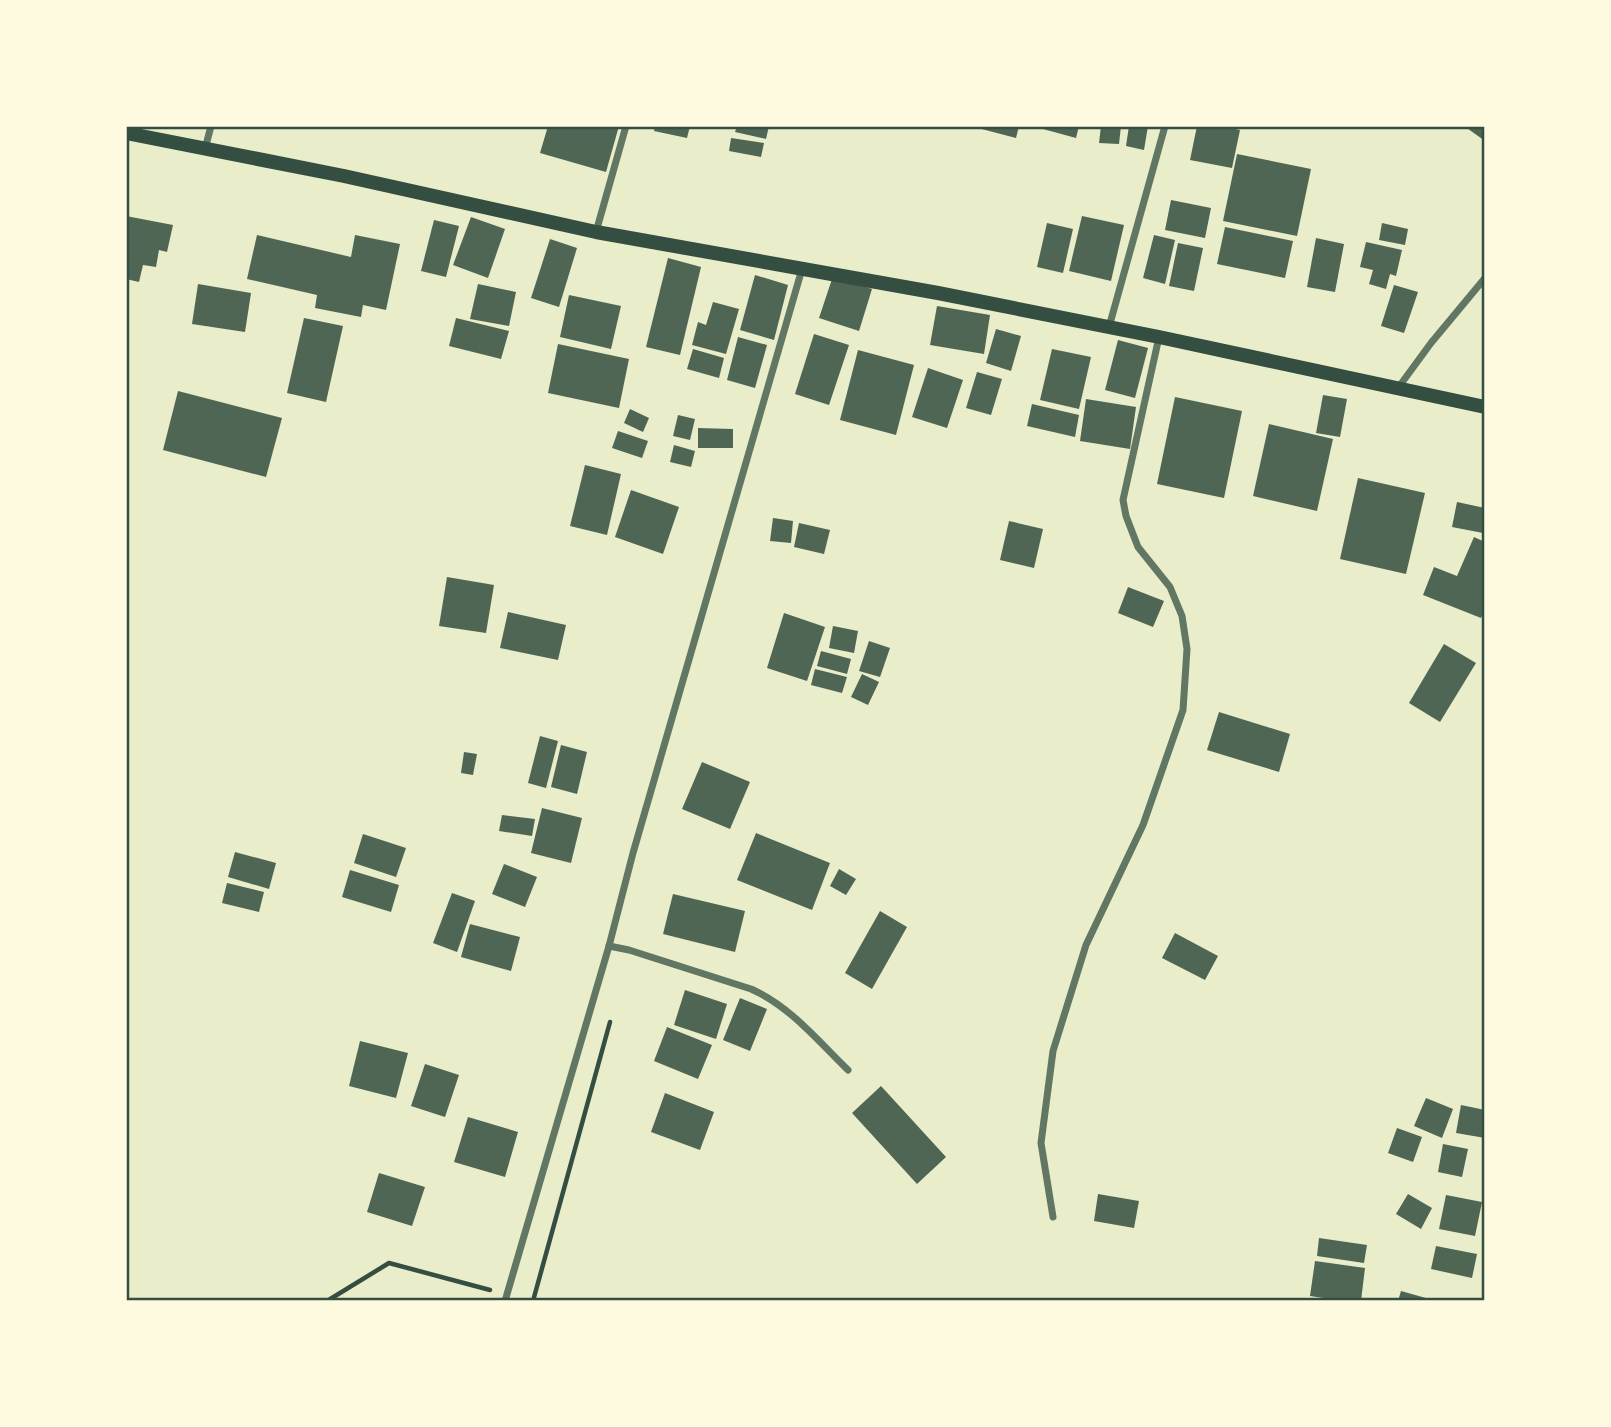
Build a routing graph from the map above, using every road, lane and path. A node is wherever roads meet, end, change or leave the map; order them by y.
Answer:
1 (211, 126) edge
2 (626, 126) edge
3 (1165, 126) edge
4 (126, 133) edge
5 (205, 149) junction
6 (596, 232) junction
7 (802, 268) junction
8 (1485, 278) edge
9 (1109, 327) junction
10 (1159, 337) junction
11 (1398, 388) junction
12 (1485, 407) edge
13 (609, 946) junction
14 (611, 1018) dead end
15 (848, 1070) dead end
16 (1053, 1217) dead end
17 (506, 1298) edge
18 (327, 1301) edge
19 (533, 1301) edge

1 - 5 street
2 - 6 street
3 - 9 street
4 - 5 main road
5 - 6 main road
6 - 7 main road
7 - 9 main road
7 - 13 street
8 - 11 street
9 - 10 main road
10 - 11 main road
10 - 16 street
11 - 12 main road
13 - 15 street
13 - 17 street
14 - 19 path
17 - 18 path

